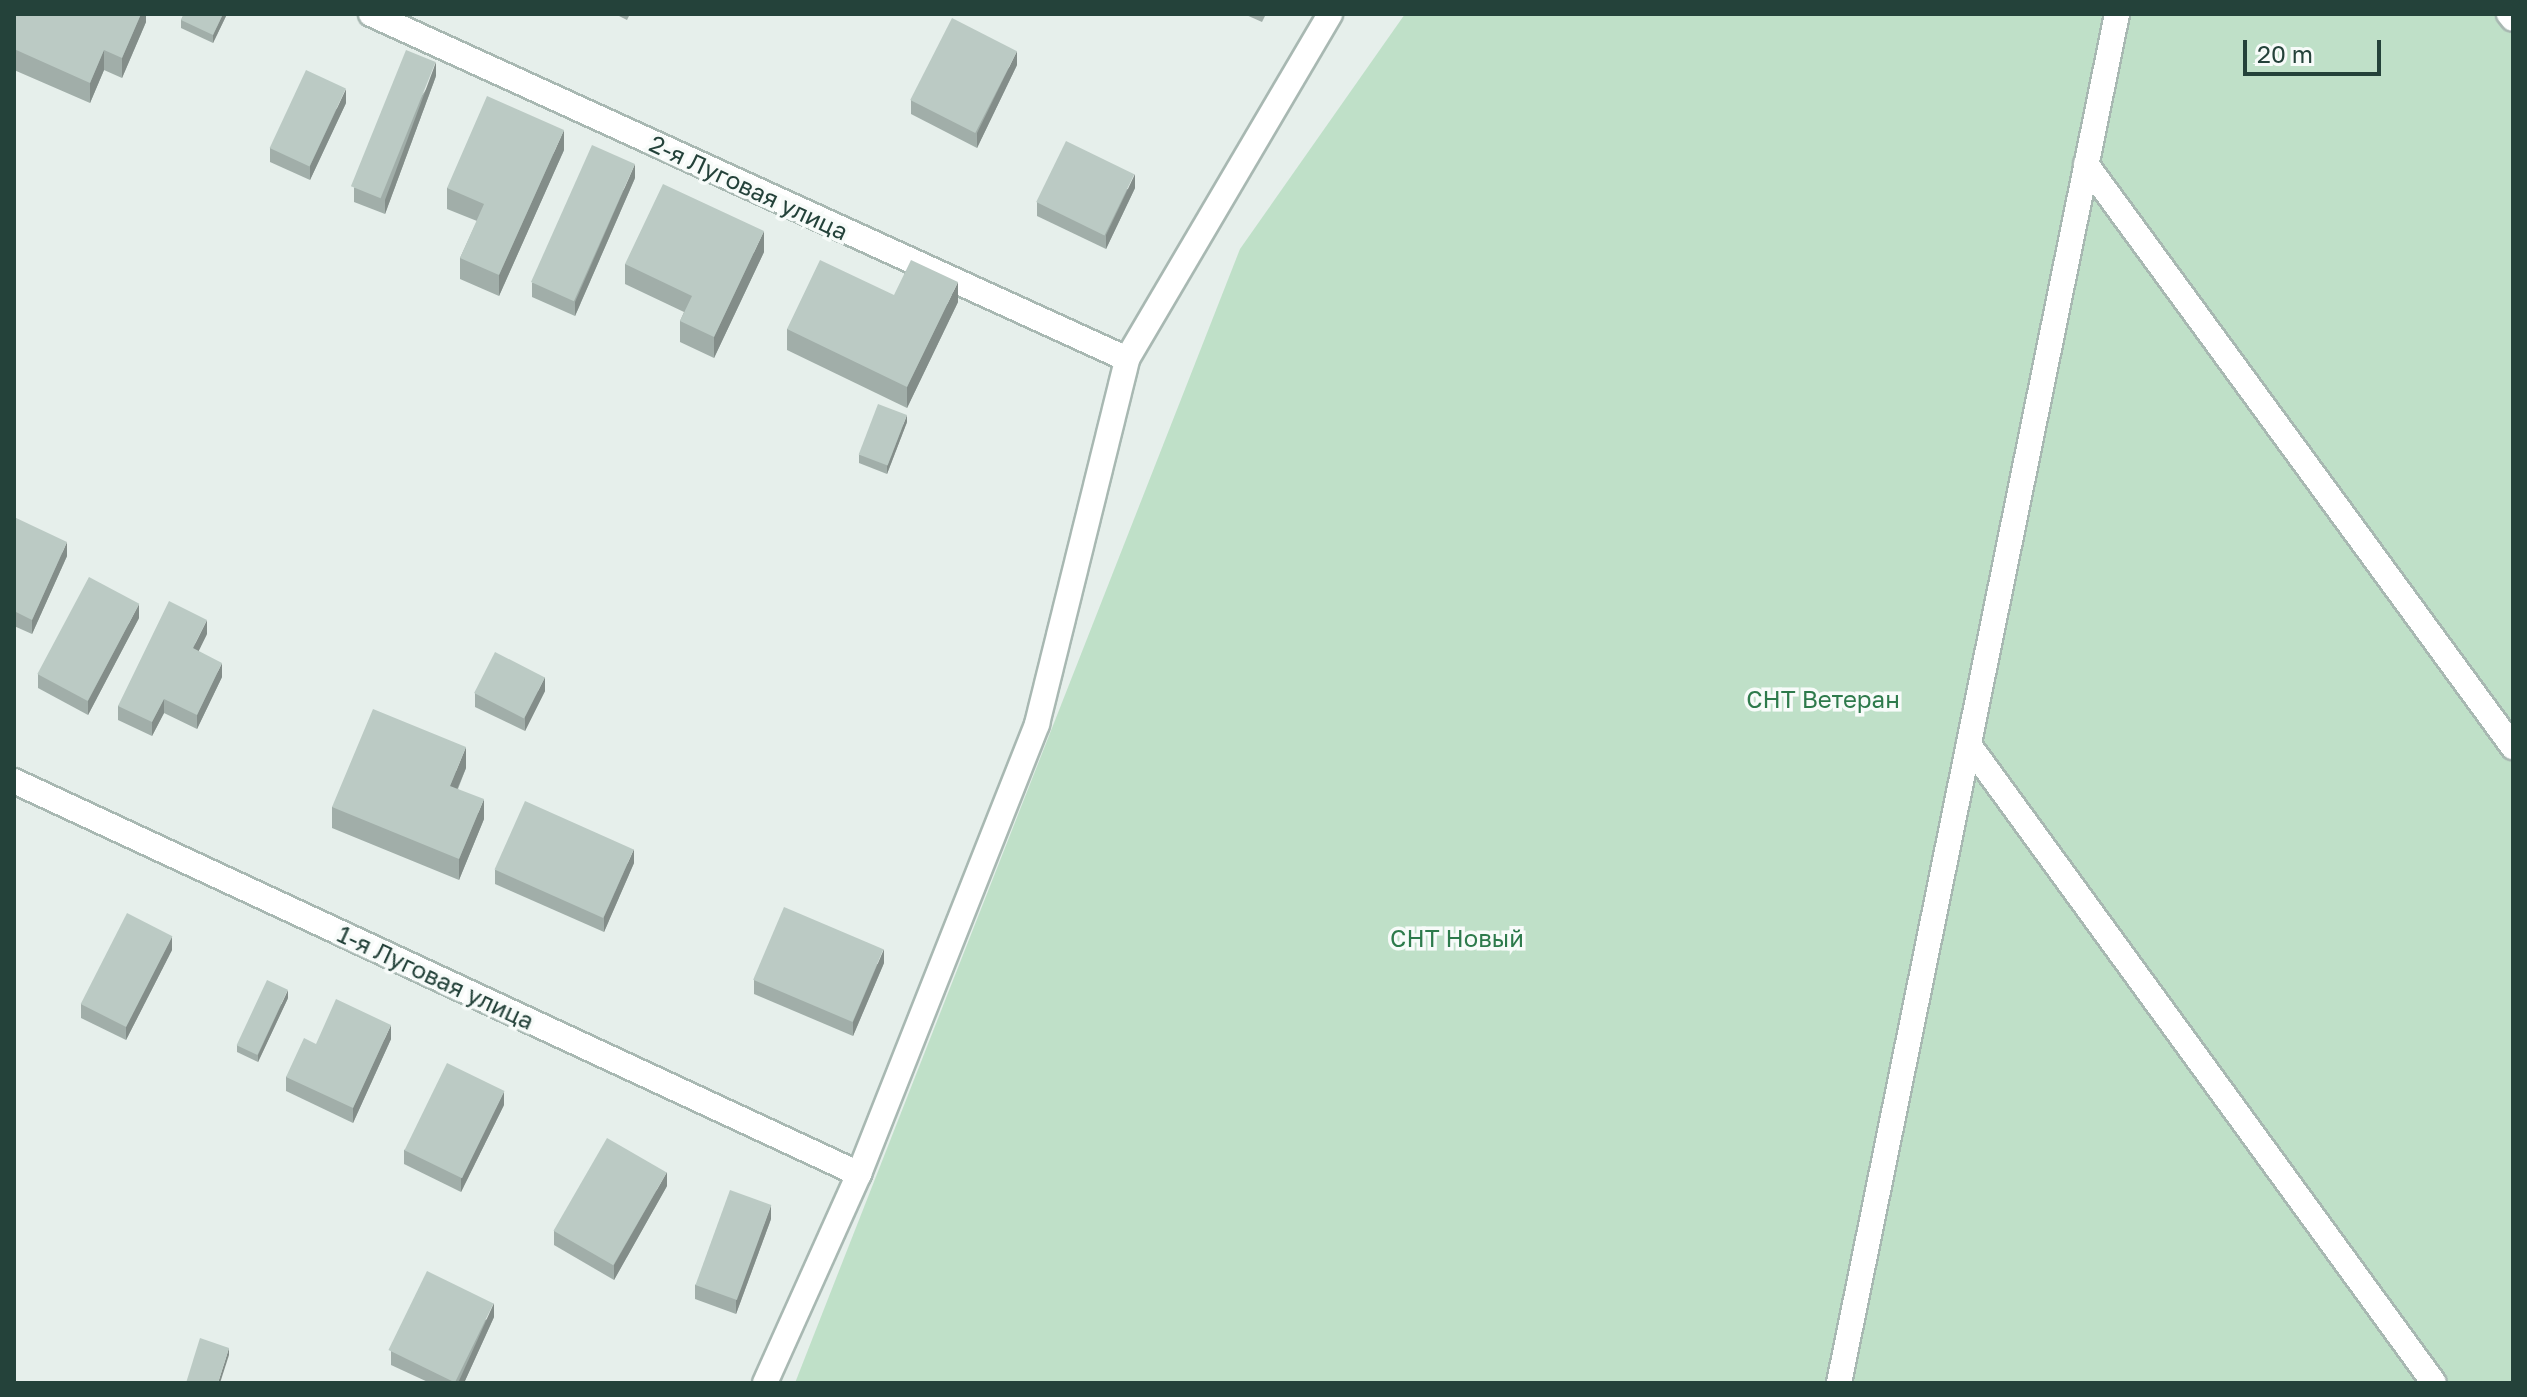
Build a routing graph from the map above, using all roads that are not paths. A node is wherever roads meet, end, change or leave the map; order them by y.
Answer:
1 (371, 14) edge
2 (1330, 14) edge
3 (2117, 14) edge
4 (2509, 14) edge
5 (2513, 19) edge
6 (2086, 164) junction
7 (1127, 359) junction
8 (1969, 745) junction
9 (2513, 747) edge
10 (14, 781) edge
11 (859, 1174) junction
12 (765, 1383) edge
13 (1839, 1383) edge
14 (2434, 1383) edge

1 - 7 street, 2-я Луговая улица
2 - 7 street
3 - 6 street
4 - 5 street
6 - 8 street
6 - 9 street
7 - 11 street
8 - 13 street
8 - 14 street
10 - 11 street, 1-я Луговая улица
11 - 12 street

